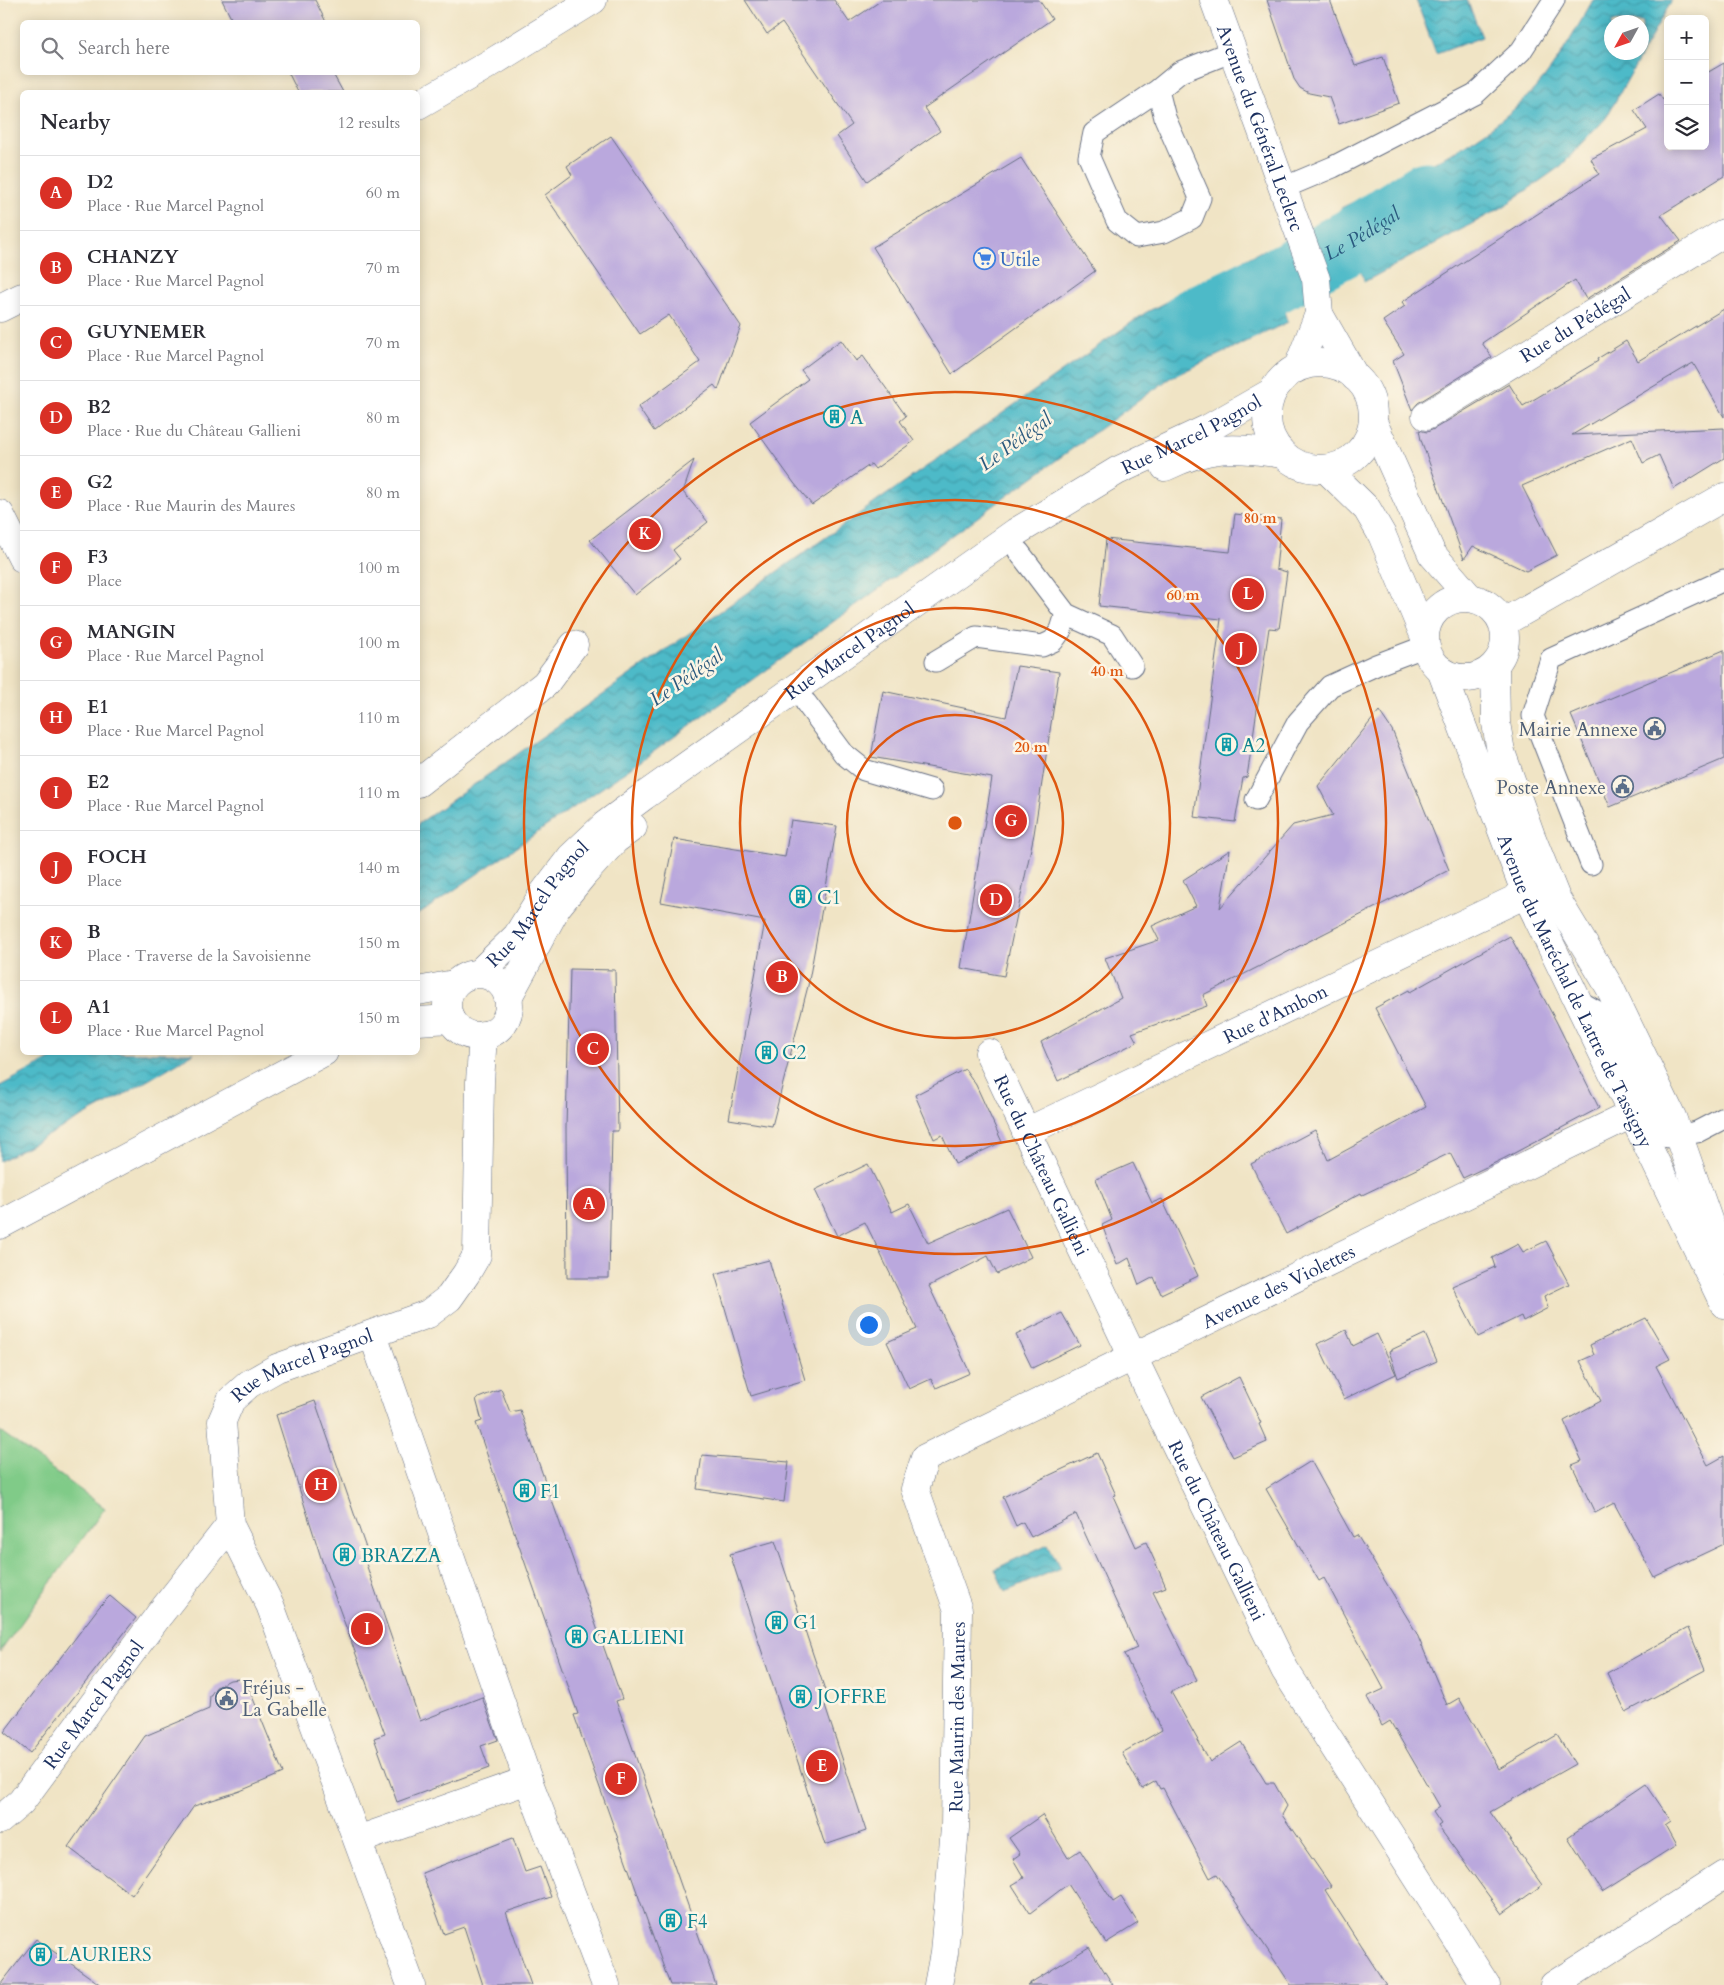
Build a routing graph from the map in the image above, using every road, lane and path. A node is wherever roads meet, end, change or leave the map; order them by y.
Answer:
1 (593, 0) edge
2 (1214, 0) edge
3 (1554, 0) edge
4 (1233, 51) junction
5 (1158, 90) junction
6 (420, 104) edge
7 (1284, 188) junction
8 (1724, 232) edge
9 (20, 298) edge
10 (0, 308) edge
11 (1319, 309) junction
12 (1298, 368) junction
13 (1355, 377) junction
14 (1272, 392) junction
15 (1426, 416) dead end
16 (1373, 422) junction
17 (1282, 454) junction
18 (1326, 469) junction
19 (1724, 497) edge
20 (0, 514) edge
21 (1019, 552) junction
22 (20, 554) edge
23 (1724, 580) edge
24 (1470, 598) junction
25 (1066, 614) junction
26 (1504, 622) junction
27 (1425, 641) junction
28 (574, 645) dead end
29 (936, 661) dead end
30 (1132, 666) dead end
31 (1494, 666) junction
32 (1441, 670) junction
33 (806, 704) junction
34 (420, 781) edge
35 (932, 790) dead end
36 (1256, 800) dead end
37 (1591, 864) dead end
38 (1526, 894) junction
39 (479, 973) junction
40 (454, 984) junction
41 (420, 992) edge
42 (508, 997) junction
43 (1577, 1000) junction
44 (450, 1019) junction
45 (420, 1021) edge
46 (483, 1035) junction
47 (989, 1052) dead end
48 (278, 1055) edge
49 (318, 1055) edge
50 (1632, 1114) junction
51 (1724, 1118) edge
52 (1026, 1132) junction
53 (1679, 1136) junction
54 (0, 1205) edge
55 (0, 1225) edge
56 (1724, 1260) edge
57 (1724, 1304) edge
58 (372, 1334) junction
59 (1133, 1357) junction
60 (925, 1458) joint
61 (230, 1526) junction
62 (528, 1780) junction
63 (0, 1820) edge
64 (358, 1840) junction
65 (1724, 1875) edge
66 (411, 1985) edge
67 (606, 1985) edge
68 (938, 1985) edge
69 (1486, 1985) edge
70 (1554, 1985) edge

1 - 6 street
2 - 4 street, Avenue du Général Leclerc
3 - 7 lane
4 - 5 lane
4 - 7 street, Avenue du Général Leclerc
5 - 5 lane
7 - 11 street, Avenue du Général Leclerc
8 - 15 street, Rue du Pédégal
9 - 10 street
11 - 12 street, Avenue du Général Leclerc
11 - 13 street, Avenue du Général Leclerc
12 - 13 street
12 - 14 street
13 - 16 street
14 - 17 street
14 - 39 street, Rue Marcel Pagnol
16 - 18 street
16 - 24 street
17 - 18 street
17 - 21 street, Rue Marcel Pagnol
18 - 27 street
19 - 26 street
20 - 22 street
21 - 25 lane
21 - 33 street, Rue Marcel Pagnol
23 - 37 lane
24 - 26 street
24 - 27 street
25 - 29 lane
25 - 30 lane
26 - 31 street
27 - 32 street
27 - 36 lane
28 - 34 street
31 - 32 street
31 - 53 street, Avenue du Maréchal de Lattre de Tassigny
32 - 38 street, Avenue du Maréchal de Lattre de Tassigny
33 - 35 lane
33 - 42 street, Rue Marcel Pagnol
38 - 43 street, Avenue du Maréchal de Lattre de Tassigny
38 - 52 street, Rue d'Ambon
39 - 40 street
39 - 42 street
40 - 41 street
40 - 44 street
42 - 46 street
43 - 50 street, Avenue du Maréchal de Lattre de Tassigny
43 - 53 lane
44 - 45 street
44 - 46 street
46 - 58 street, Rue Marcel Pagnol
47 - 52 street, Rue du Château Gallieni
48 - 54 street
49 - 55 street
50 - 57 street, Avenue du Maréchal de Lattre de Tassigny
50 - 59 street, Avenue des Violettes
51 - 53 lane
52 - 59 street, Rue du Château Gallieni
53 - 56 street, Avenue du Maréchal de Lattre de Tassigny
58 - 61 street, Rue Marcel Pagnol
58 - 62 street
59 - 60 street, Avenue des Violettes
59 - 69 street, Rue du Château Gallieni
60 - 68 street, Rue Maurin des Maures
61 - 63 street, Rue Marcel Pagnol
61 - 64 street
62 - 64 street
62 - 67 street
64 - 66 street
65 - 70 street

